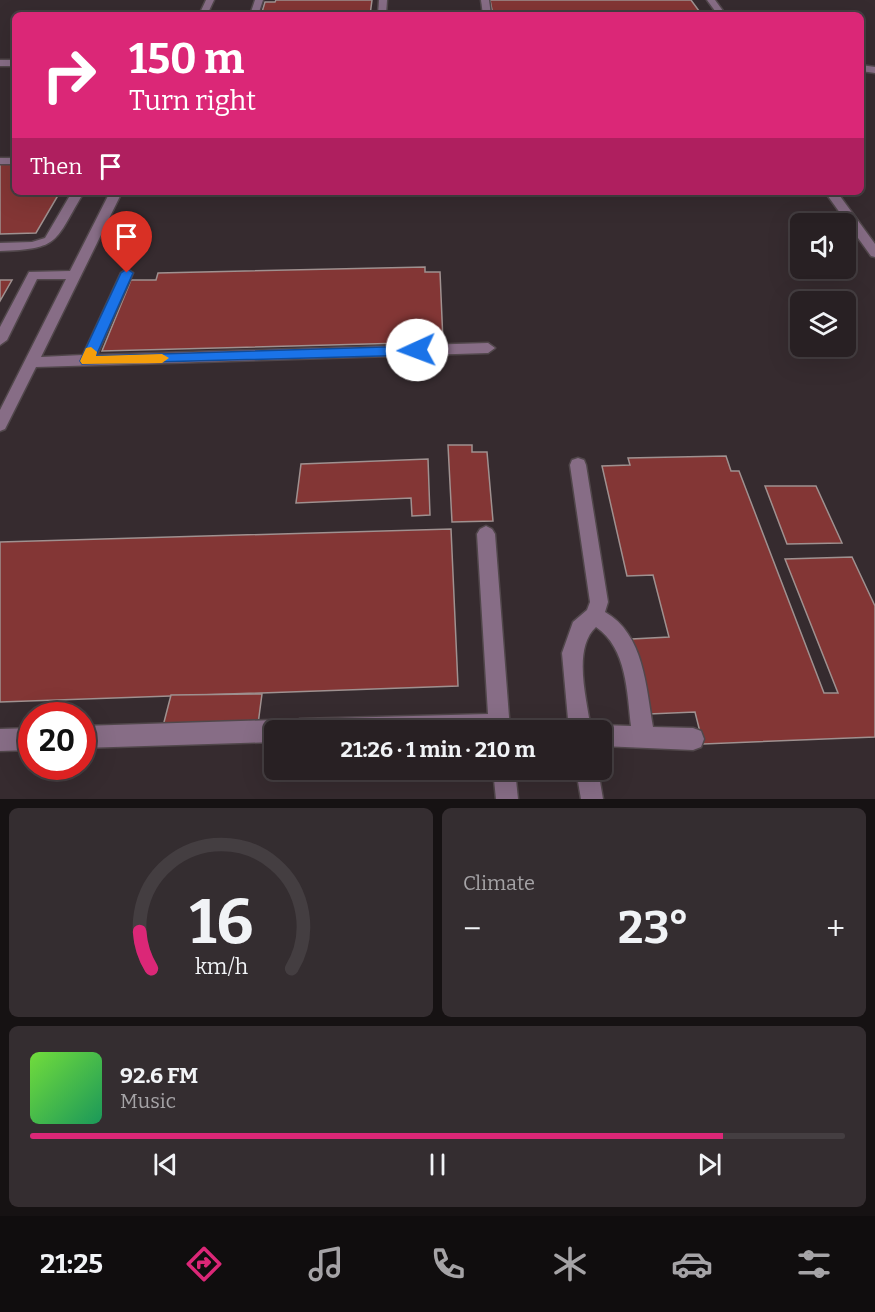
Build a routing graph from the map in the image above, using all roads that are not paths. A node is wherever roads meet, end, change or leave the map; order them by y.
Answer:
1 (76, 195) edge
2 (114, 195) edge
3 (833, 195) edge
4 (0, 247) edge
5 (875, 253) edge
6 (127, 273) dead end
7 (74, 275) junction
8 (0, 340) edge
9 (488, 348) dead end
10 (87, 361) junction
11 (31, 362) junction
12 (0, 425) edge
13 (578, 465) dead end
14 (486, 534) dead end
15 (594, 616) junction
16 (499, 720) edge
17 (579, 720) edge
18 (264, 731) edge
19 (612, 736) edge
20 (96, 737) edge
21 (644, 738) junction
22 (18, 739) edge
23 (0, 740) edge
24 (693, 740) dead end
25 (505, 780) edge
26 (589, 780) edge
27 (507, 799) edge
28 (592, 799) edge

1 - 4 street
2 - 7 street
3 - 5 street
6 - 10 street
7 - 8 street
7 - 11 street
9 - 10 street
10 - 11 street
11 - 12 street
13 - 15 street
14 - 16 street
15 - 17 street
15 - 21 street
18 - 20 street
19 - 21 street
21 - 24 street
22 - 23 street
25 - 27 street
26 - 28 street

